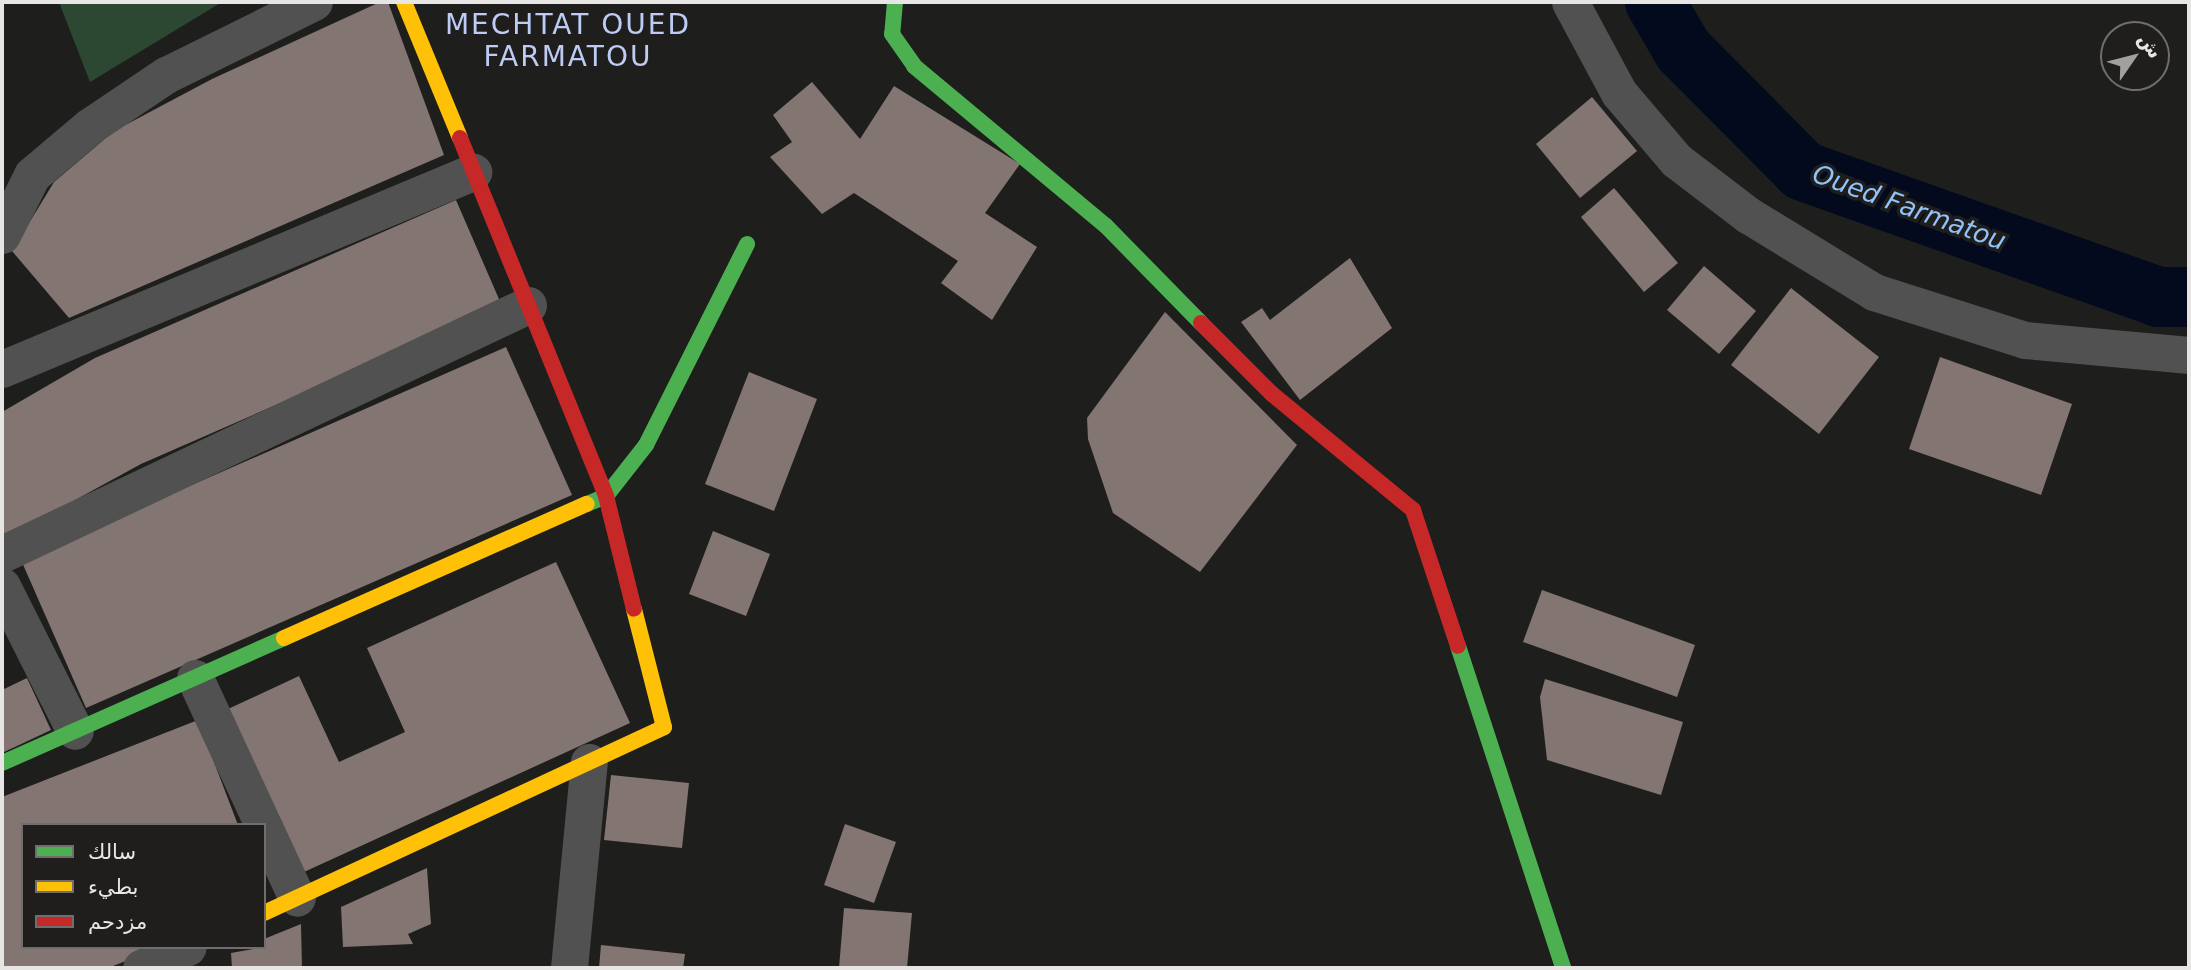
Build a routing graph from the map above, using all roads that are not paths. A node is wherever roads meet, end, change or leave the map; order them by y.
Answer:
1 (314, 2) edge
2 (404, 2) edge
3 (895, 2) edge
4 (1570, 2) edge
5 (473, 172) junction
6 (6, 223) edge
7 (747, 244) dead end
8 (528, 305) junction
9 (2189, 355) edge
10 (2, 369) edge
11 (606, 496) junction
12 (2, 554) edge
13 (2, 586) edge
14 (195, 678) junction
15 (75, 731) junction
16 (589, 762) junction
17 (2, 764) edge
18 (263, 823) edge
19 (266, 830) edge
20 (297, 898) junction
21 (266, 912) edge
22 (184, 949) edge
23 (141, 968) edge
24 (569, 968) edge
25 (1563, 968) edge

1 - 6 street
2 - 5 street
3 - 25 street
4 - 9 street
5 - 8 street
5 - 10 street
7 - 11 street
8 - 11 street
8 - 12 street
11 - 14 street
11 - 16 street
13 - 15 street
14 - 15 street
14 - 18 street
15 - 17 street
16 - 20 street
16 - 24 street
19 - 20 street
20 - 21 street
22 - 23 street

